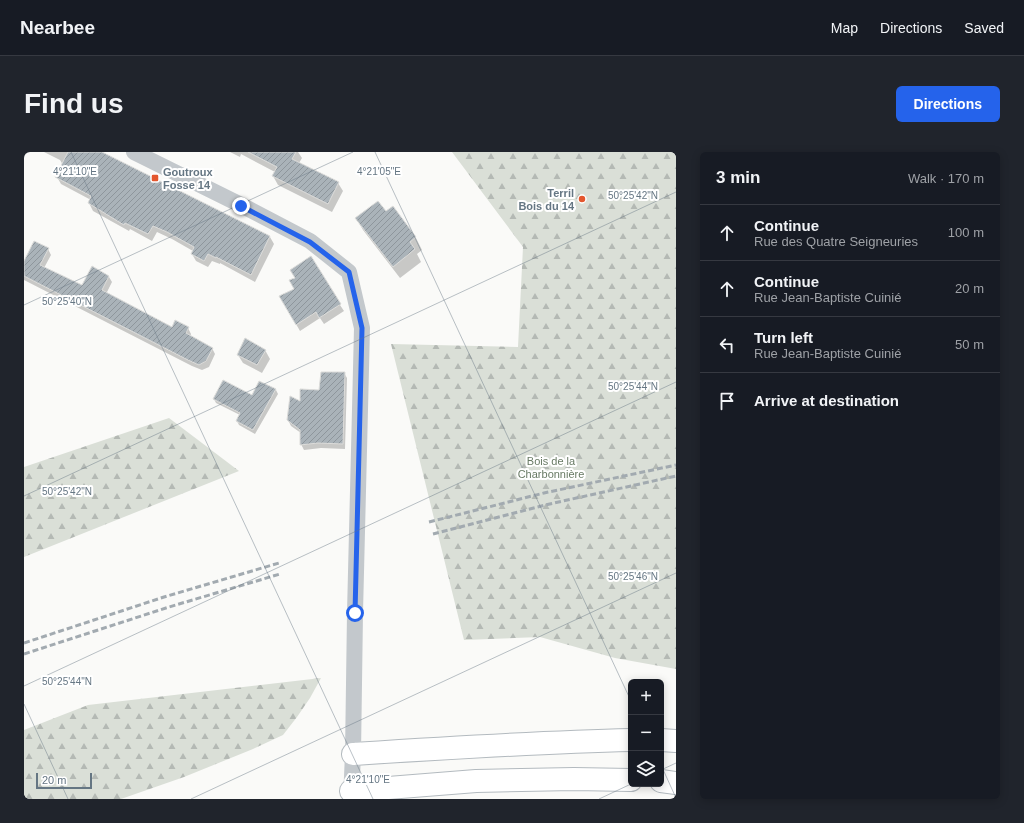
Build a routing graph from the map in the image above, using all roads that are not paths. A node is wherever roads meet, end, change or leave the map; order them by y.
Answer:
1 (134, 152) edge
2 (628, 740) edge
3 (664, 740) edge
4 (676, 741) edge
5 (353, 754) junction
6 (628, 780) edge
7 (664, 781) edge
8 (676, 783) edge
9 (351, 795) edge

1 - 5 street
2 - 5 main road
3 - 4 main road
5 - 9 street
6 - 9 main road
7 - 8 main road

